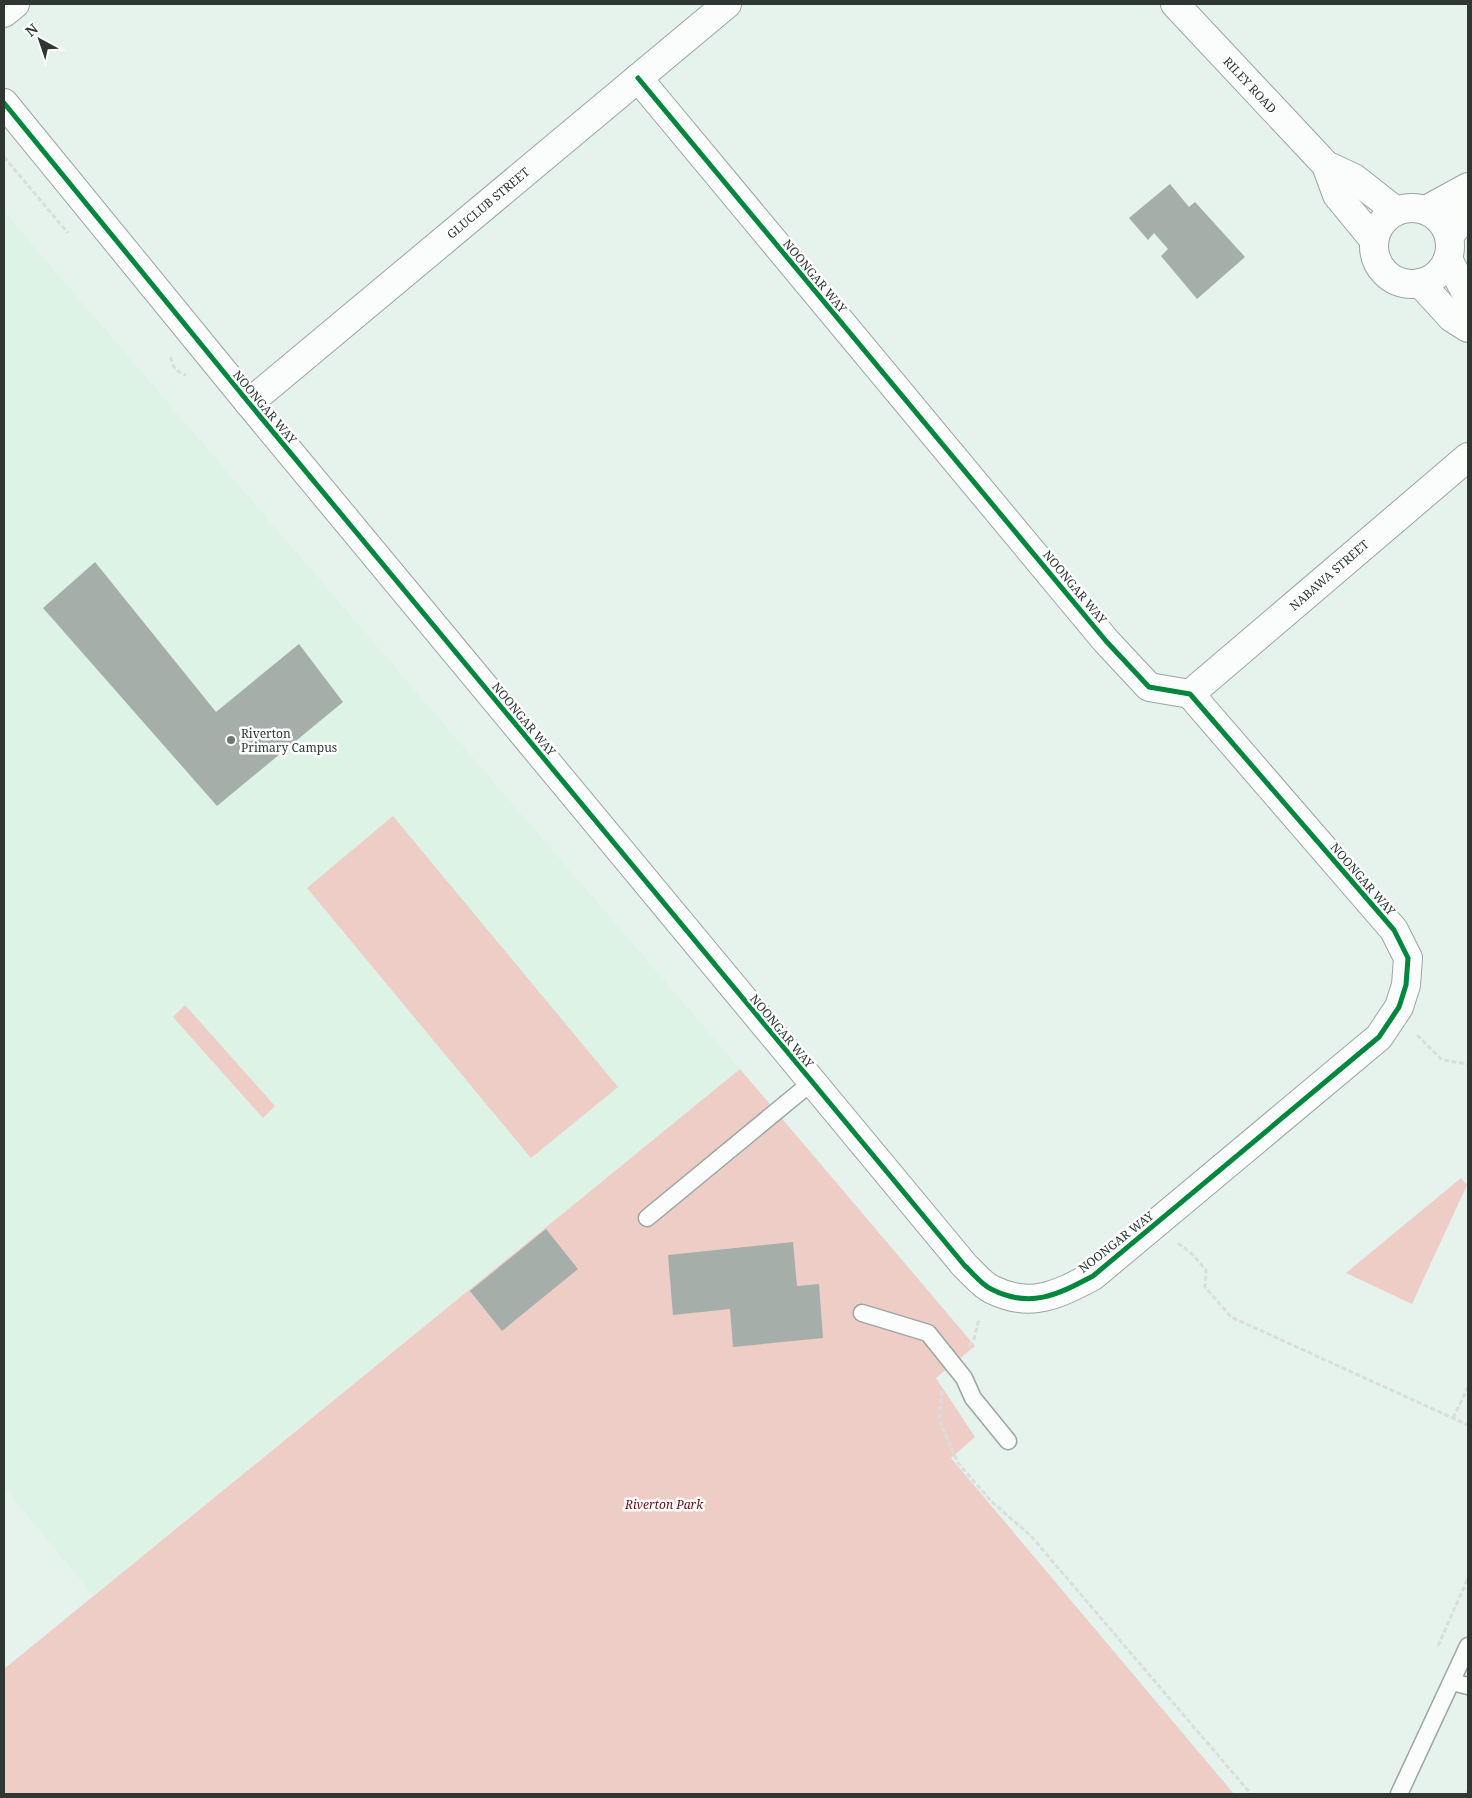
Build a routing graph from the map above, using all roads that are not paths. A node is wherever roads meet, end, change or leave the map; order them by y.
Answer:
1 (15, 4) edge
2 (727, 4) edge
3 (1174, 4) edge
4 (4, 13) edge
5 (638, 78) junction
6 (4, 103) edge
7 (1326, 165) junction
8 (1468, 187) edge
9 (1426, 210) junction
10 (1396, 211) junction
11 (1468, 213) edge
12 (1374, 240) junction
13 (1449, 248) junction
14 (1420, 283) junction
15 (1468, 297) edge
16 (1468, 328) edge
17 (249, 403) junction
18 (1468, 456) edge
19 (1190, 694) junction
20 (812, 1082) junction
21 (648, 1218) dead end
22 (862, 1313) dead end
23 (1008, 1441) dead end
24 (1468, 1646) edge
25 (1460, 1684) edge
26 (1399, 1794) edge

1 - 4 street
2 - 5 street, GLUCLUB STREET
3 - 7 street, RILEY ROAD
5 - 17 street, GLUCLUB STREET
5 - 19 street, NOONGAR WAY
6 - 17 street, NOONGAR WAY
7 - 10 street, RILEY ROAD
7 - 12 street, RILEY ROAD
8 - 9 street
9 - 10 street
9 - 13 street
10 - 12 street
11 - 13 street
12 - 14 street, RILEY ROAD
13 - 14 street
13 - 15 street
14 - 16 street
17 - 20 street, NOONGAR WAY
18 - 19 street, NABAWA STREET
19 - 20 street, NOONGAR WAY
20 - 21 lane
22 - 23 lane
24 - 25 lane
25 - 26 lane

